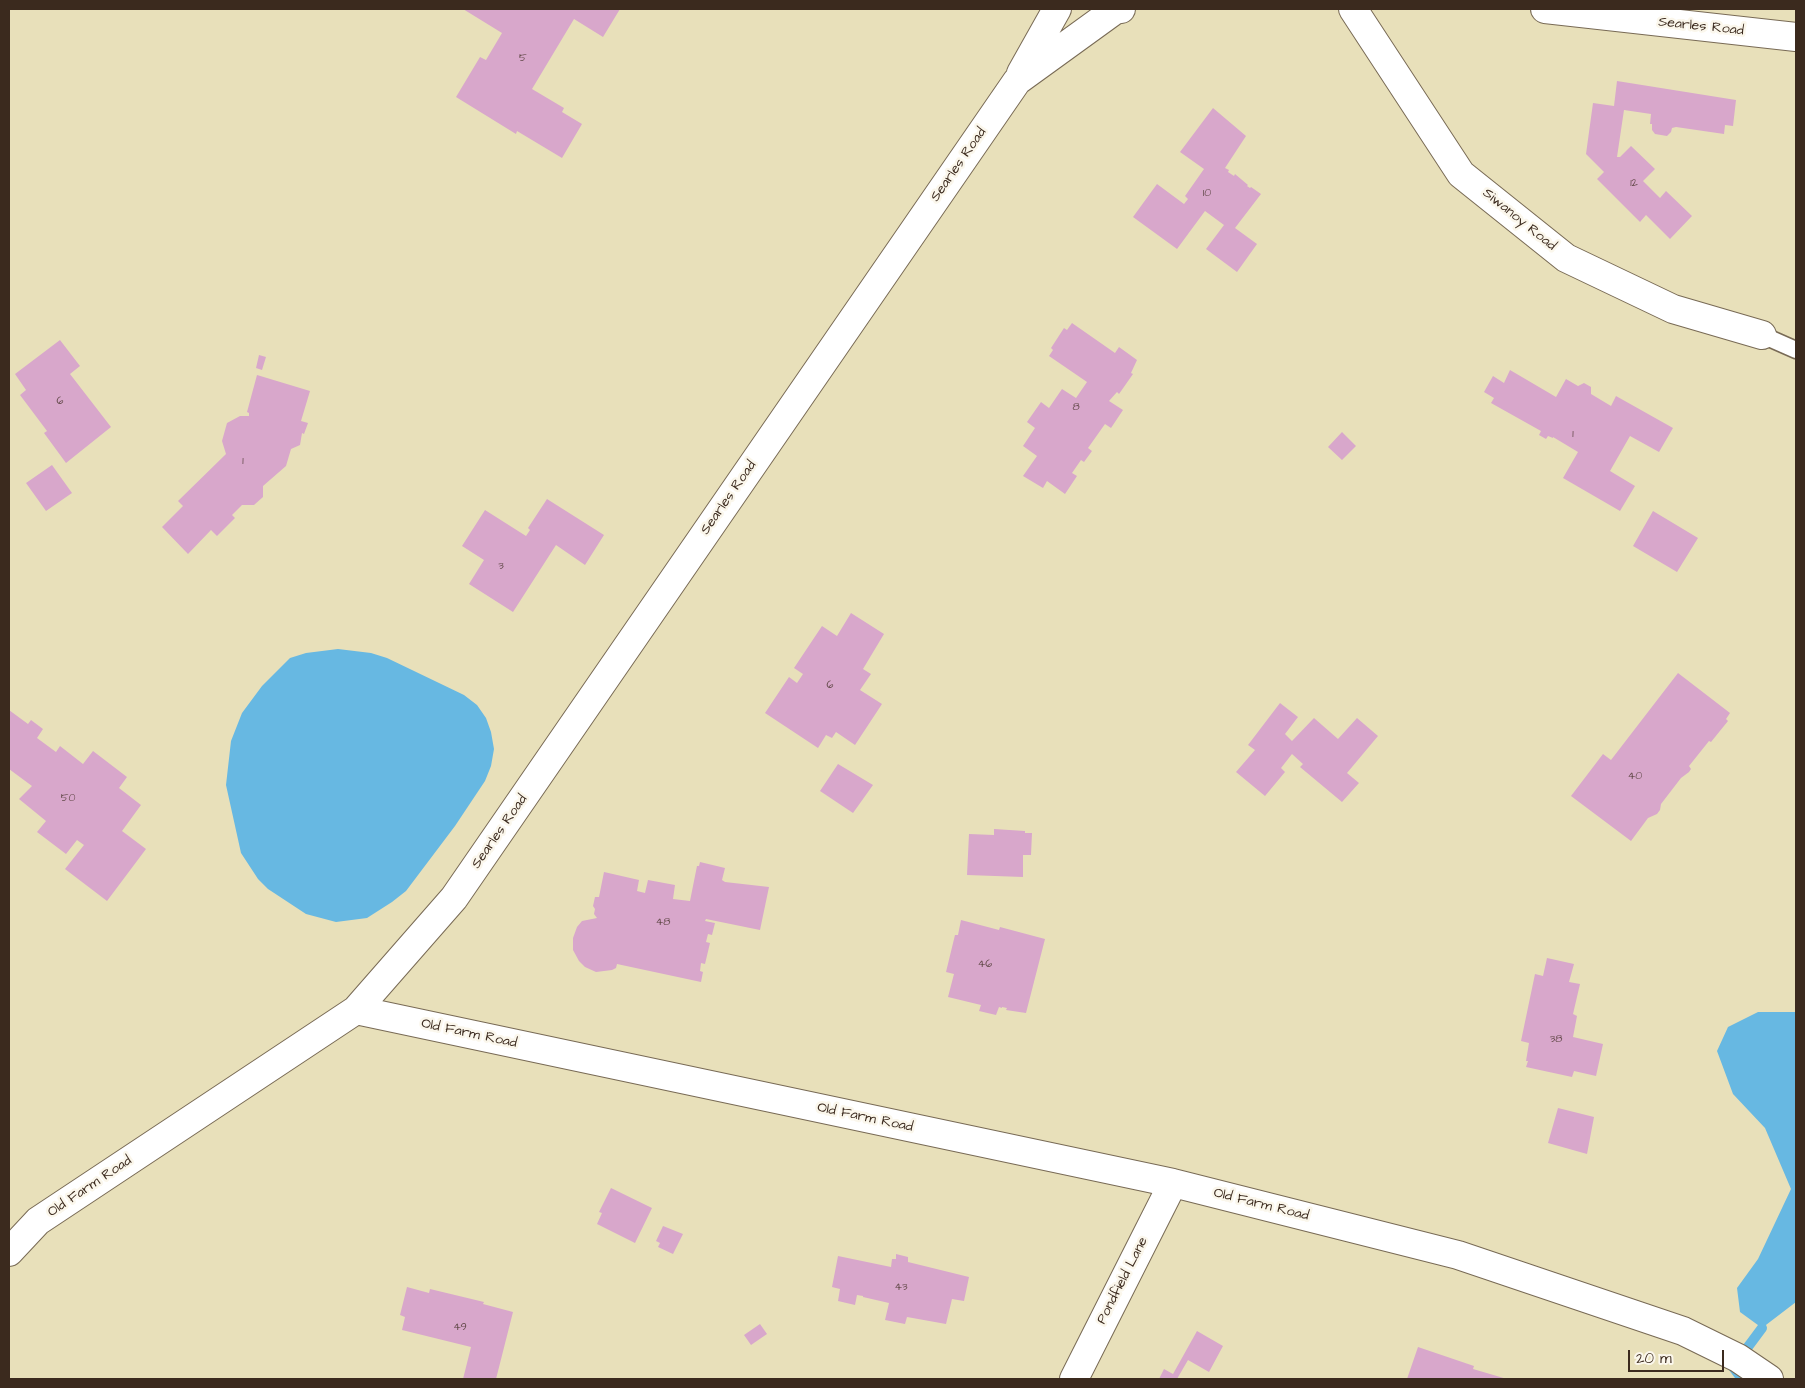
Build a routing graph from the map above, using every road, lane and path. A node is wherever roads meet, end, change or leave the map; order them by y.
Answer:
1 (1057, 9) edge
2 (1121, 9) edge
3 (1353, 9) edge
4 (1546, 9) edge
5 (1796, 37) edge
6 (1017, 81) junction
7 (1762, 335) joint
8 (1796, 350) edge
9 (356, 1010) junction
10 (1173, 1183) junction
11 (9, 1252) edge
12 (1074, 1379) edge
13 (1769, 1379) edge

1 - 6 street
2 - 6 street, Searles Road
3 - 7 street, Siwanoy Road
4 - 5 street, Searles Road
6 - 9 street, Searles Road
7 - 8 lane
9 - 10 street, Old Farm Road
9 - 11 street, Old Farm Road
10 - 12 street, Pondfield Lane
10 - 13 street, Old Farm Road

